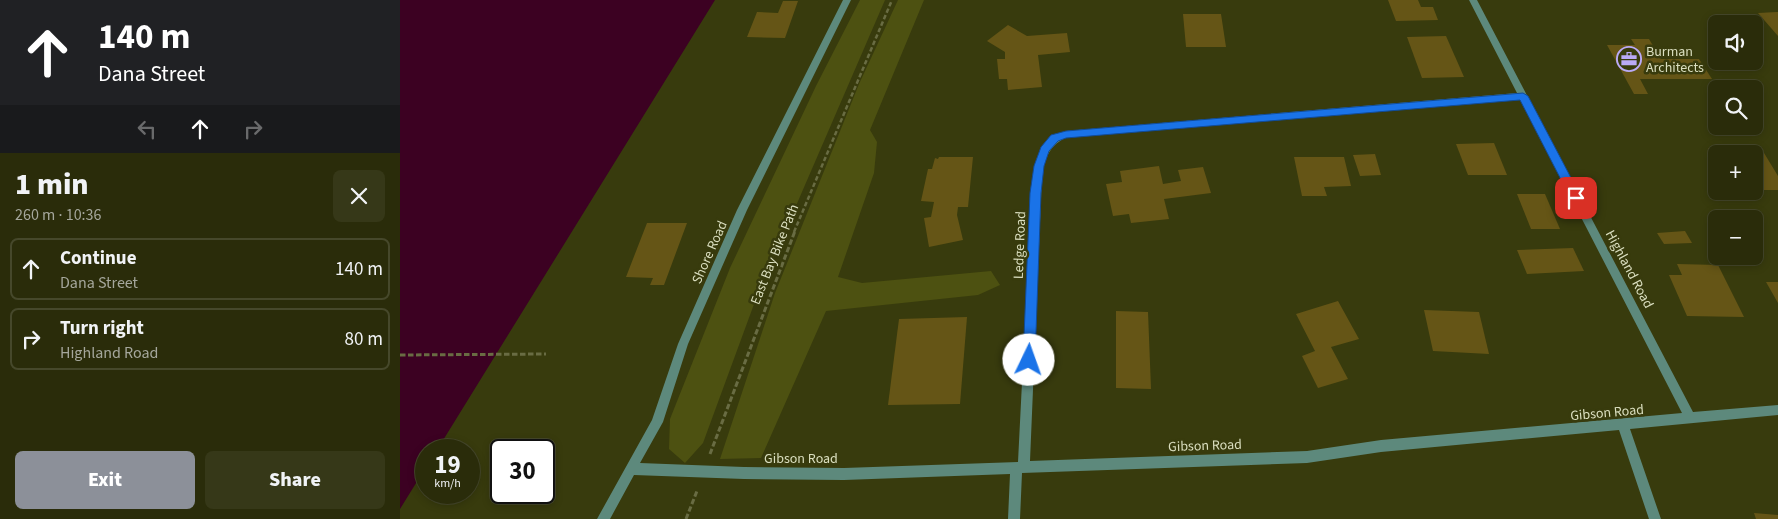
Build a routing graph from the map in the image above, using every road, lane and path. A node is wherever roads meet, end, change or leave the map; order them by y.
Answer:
1 (848, 0) edge
2 (892, 0) edge
3 (1473, 0) edge
4 (1523, 96) junction
5 (546, 354) dead end
6 (400, 355) edge
7 (1778, 410) edge
8 (1691, 419) junction
9 (1623, 425) junction
10 (1020, 468) junction
11 (631, 469) junction
12 (704, 471) junction
13 (603, 519) edge
14 (686, 519) edge
15 (1014, 519) edge
16 (1655, 519) edge

1 - 11 street, Shore Road
2 - 12 path, East Bay Bike Path
3 - 4 street, Highland Road
4 - 8 street, Highland Road
4 - 10 street, Ledge Road
5 - 6 path
7 - 8 street, Gibson Road
8 - 9 street, Gibson Road
9 - 10 street, Gibson Road
9 - 16 street
10 - 12 street, Gibson Road
10 - 15 street, Ledge Road
11 - 12 street, Gibson Road
11 - 13 street, Shore Road
12 - 14 path, East Bay Bike Path

